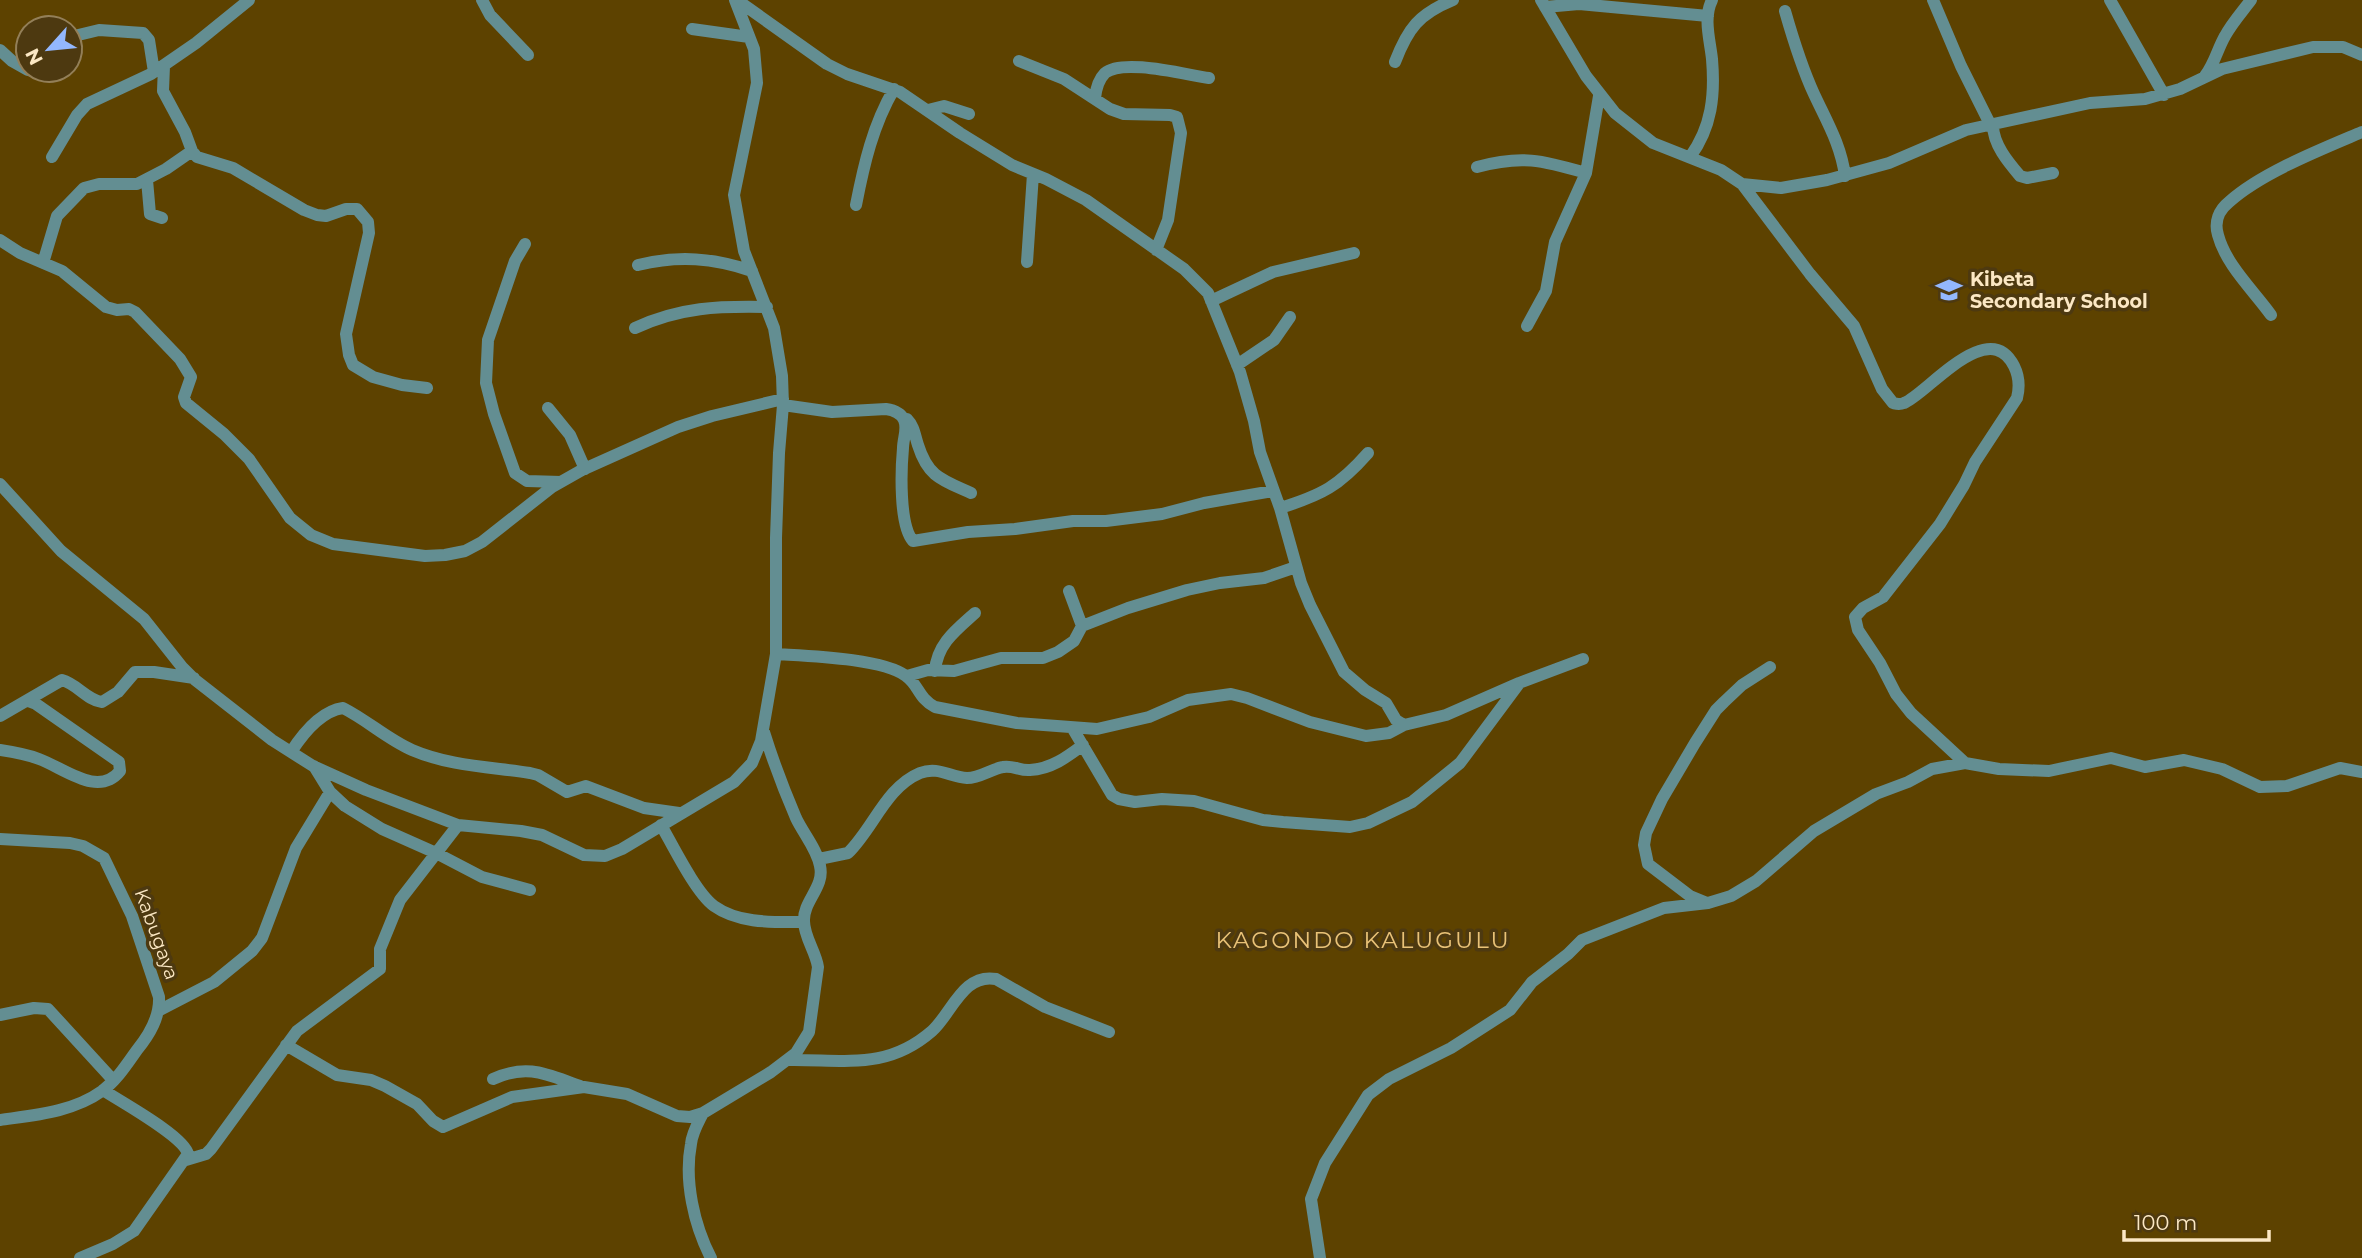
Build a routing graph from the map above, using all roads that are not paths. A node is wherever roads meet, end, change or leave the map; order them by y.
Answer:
1 (248, 0) edge
2 (482, 0) edge
3 (736, 0) edge
4 (1453, 0) edge
5 (1712, 0) edge
6 (1933, 0) edge
7 (2110, 0) edge
8 (2251, 0) edge
9 (1543, 3) edge
10 (1785, 11) dead end
11 (1708, 16) junction
12 (692, 29) dead end
13 (84, 34) edge
14 (749, 37) junction
15 (0, 50) edge
16 (528, 55) dead end
17 (2362, 55) edge
18 (1019, 61) dead end
19 (14, 62) edge
20 (1395, 62) dead end
21 (159, 69) junction
22 (2204, 76) junction
23 (1209, 78) dead end
24 (894, 89) junction
25 (2164, 95) junction
26 (1599, 96) junction
27 (1095, 98) junction
28 (928, 110) junction
29 (969, 114) dead end
30 (1992, 125) junction
31 (2362, 132) edge
32 (192, 151) junction
33 (52, 157) dead end
34 (1690, 157) junction
35 (1477, 167) dead end
36 (1586, 173) junction
37 (2053, 173) dead end
38 (1033, 174) junction
39 (1845, 176) junction
40 (147, 180) junction
41 (1742, 184) junction
42 (856, 205) dead end
43 (162, 218) dead end
44 (0, 240) edge
45 (525, 244) dead end
46 (1156, 250) junction
47 (1354, 253) dead end
48 (1027, 262) dead end
49 (43, 263) junction
50 (638, 265) dead end
51 (752, 271) junction
52 (1211, 301) junction
53 (767, 307) junction
54 (2271, 315) dead end
55 (1290, 317) dead end
56 (1527, 326) dead end
57 (635, 328) dead end
58 (1237, 365) junction
59 (428, 388) dead end
60 (783, 402) junction
61 (548, 408) dead end
62 (901, 415) junction
63 (1368, 453) dead end
64 (584, 469) junction
65 (561, 482) junction
66 (0, 484) edge
67 (1273, 491) junction
68 (971, 493) dead end
69 (1280, 508) junction
70 (1296, 567) junction
71 (1069, 591) dead end
72 (975, 613) dead end
73 (1082, 626) junction
74 (776, 654) junction
75 (1583, 659) dead end
76 (1770, 667) dead end
77 (935, 671) junction
78 (907, 676) junction
79 (194, 678) junction
80 (1519, 683) junction
81 (27, 701) junction
82 (0, 716) edge
83 (1404, 725) junction
84 (1073, 729) junction
85 (763, 730) junction
86 (1083, 745) junction
87 (0, 750) edge
88 (291, 752) junction
89 (1965, 763) junction
90 (313, 766) junction
91 (2362, 772) edge
92 (330, 792) junction
93 (680, 813) junction
94 (458, 825) junction
95 (662, 825) junction
96 (0, 839) edge
97 (436, 852) junction
98 (819, 859) junction
99 (530, 890) dead end
100 (1707, 903) junction
101 (804, 922) junction
102 (160, 1010) junction
103 (0, 1015) edge
104 (1109, 1032) dead end
105 (286, 1045) junction
106 (788, 1060) junction
107 (494, 1079) dead end
108 (113, 1080) junction
109 (584, 1087) junction
110 (103, 1090) junction
111 (702, 1113) junction
112 (0, 1120) edge
113 (186, 1160) junction
114 (113, 1244) junction
115 (80, 1258) edge
116 (116, 1258) edge
117 (711, 1258) edge
118 (1320, 1258) edge

1 - 21 street
2 - 16 street
3 - 14 street
3 - 24 street
4 - 20 street
5 - 11 street
6 - 30 street
7 - 25 street
8 - 22 street
9 - 11 street
9 - 26 street
10 - 39 street
11 - 34 street
12 - 14 street
13 - 21 street
14 - 51 street
15 - 19 street
17 - 22 street
18 - 27 street
21 - 32 street
21 - 33 street
22 - 25 street
23 - 27 street
24 - 28 street
24 - 42 street
25 - 30 street
26 - 34 street
26 - 36 street
27 - 46 street
28 - 29 street
28 - 38 street
30 - 37 street
30 - 39 street
31 - 54 street
32 - 40 street
32 - 59 street
34 - 41 street
35 - 36 street
36 - 56 street
38 - 46 street
38 - 48 street
39 - 41 street
40 - 43 street
40 - 49 street
41 - 89 street
44 - 49 street
45 - 65 street
46 - 52 street
47 - 52 street
49 - 65 street
50 - 51 street
51 - 53 street
52 - 58 street
53 - 57 street
53 - 60 street
55 - 58 street
58 - 67 street
60 - 62 street
60 - 64 street
60 - 74 street
61 - 64 street
62 - 67 street
62 - 68 street
63 - 69 street
64 - 65 street
66 - 79 street
67 - 69 street
69 - 70 street
70 - 73 street
70 - 83 street
71 - 73 street
72 - 77 street
73 - 77 street
74 - 78 street
74 - 85 street
75 - 80 street
76 - 100 street
77 - 78 street
78 - 84 street
79 - 81 street
79 - 88 street
80 - 83 street
80 - 86 street
81 - 82 street
81 - 87 street
83 - 84 street
84 - 86 street
85 - 93 street
85 - 98 street
86 - 98 street
88 - 90 street
88 - 93 street
89 - 91 street
89 - 100 street
90 - 92 street
90 - 94 street
92 - 97 street
92 - 102 street
93 - 95 street
94 - 95 street
94 - 97 street
95 - 101 street
96 - 102 street, Kabugaya
97 - 99 street
97 - 105 street
98 - 101 street
100 - 118 street
101 - 106 street
102 - 108 street, Kabugaya
103 - 108 street
104 - 106 street
105 - 109 street
105 - 113 street
106 - 111 street
107 - 109 street
108 - 110 street, Kabugaya
109 - 111 street
110 - 112 street, Kabugaya
110 - 113 street
111 - 117 street
113 - 114 street
114 - 115 street
114 - 116 street

